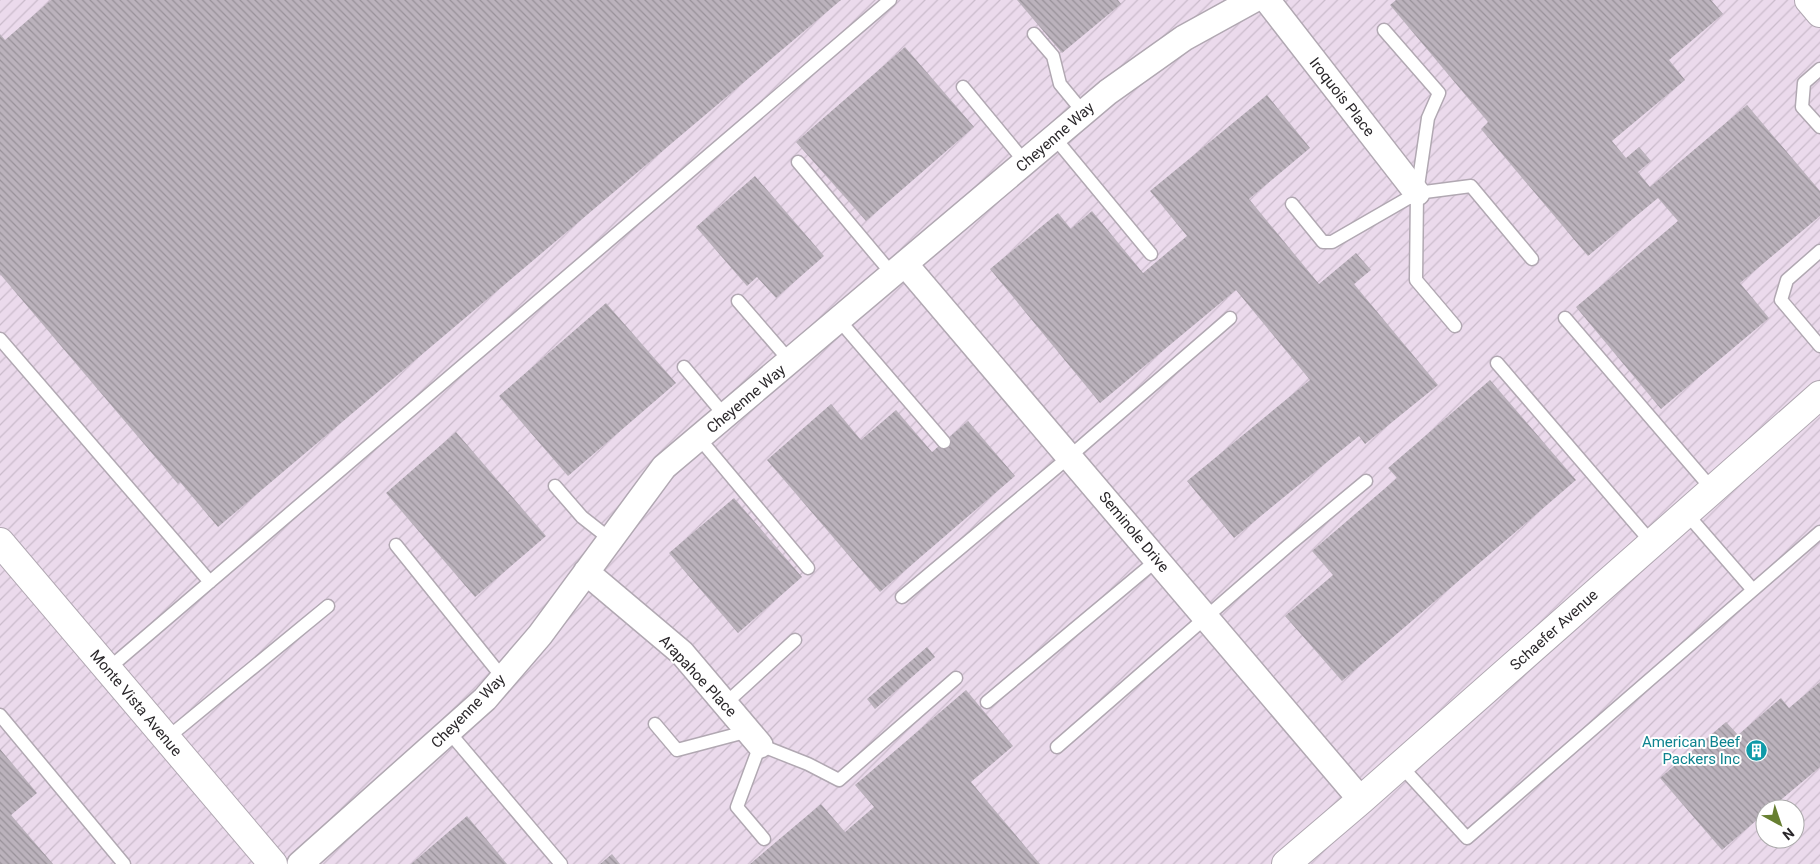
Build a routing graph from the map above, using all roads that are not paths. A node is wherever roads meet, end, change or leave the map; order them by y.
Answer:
1 (890, 0) edge
2 (1254, 0) edge
3 (1267, 0) edge
4 (1809, 0) edge
5 (1820, 13) edge
6 (1384, 30) dead end
7 (1034, 34) dead end
8 (1820, 69) edge
9 (963, 87) dead end
10 (1083, 112) junction
11 (1820, 127) edge
12 (1054, 137) junction
13 (798, 162) dead end
14 (1025, 162) junction
15 (1417, 193) junction
16 (1292, 204) dead end
17 (1820, 251) edge
18 (1151, 254) dead end
19 (1532, 259) dead end
20 (899, 270) junction
21 (738, 301) dead end
22 (1230, 318) dead end
23 (1565, 318) dead end
24 (839, 320) junction
25 (1455, 326) dead end
26 (0, 339) edge
27 (1820, 346) edge
28 (790, 361) junction
29 (1497, 363) dead end
30 (684, 367) dead end
31 (1820, 395) edge
32 (725, 416) junction
33 (699, 438) junction
34 (944, 442) dead end
35 (1069, 457) junction
36 (1366, 481) dead end
37 (555, 486) dead end
38 (1712, 490) junction
39 (1686, 513) junction
40 (1820, 532) edge
41 (610, 539) junction
42 (0, 542) edge
43 (1652, 543) junction
44 (396, 545) dead end
45 (1157, 560) junction
46 (808, 568) dead end
47 (586, 572) junction
48 (210, 582) junction
49 (1753, 590) junction
50 (902, 597) dead end
51 (328, 606) dead end
52 (1206, 618) junction
53 (795, 640) dead end
54 (108, 669) junction
55 (503, 678) junction
56 (956, 678) dead end
57 (986, 702) dead end
58 (725, 704) junction
59 (0, 715) edge
60 (655, 724) dead end
61 (449, 732) junction
62 (754, 738) junction
63 (166, 739) junction
64 (1057, 747) dead end
65 (1400, 766) junction
66 (1361, 800) junction
67 (764, 839) dead end
68 (124, 864) edge
69 (273, 864) edge
70 (300, 864) edge
71 (561, 864) edge
72 (1286, 864) edge

1 - 48 lane
2 - 10 street, Cheyenne Way
3 - 15 street, Iroquois Place
4 - 5 street
6 - 15 lane
7 - 10 lane
8 - 11 lane
9 - 14 lane
10 - 12 street, Cheyenne Way
12 - 14 street, Cheyenne Way
12 - 18 lane
13 - 20 lane
14 - 20 street, Cheyenne Way
15 - 16 lane
15 - 19 lane
15 - 25 lane
17 - 27 lane
20 - 24 street, Cheyenne Way
20 - 35 street, Seminole Drive
21 - 28 lane
22 - 35 lane
23 - 38 lane
24 - 28 street, Cheyenne Way
24 - 34 lane
26 - 48 lane
28 - 32 street, Cheyenne Way
29 - 43 lane
30 - 32 lane
31 - 38 street, Schaefer Avenue
32 - 33 street, Cheyenne Way
33 - 41 street, Cheyenne Way
33 - 46 lane
35 - 45 street, Seminole Drive
35 - 50 lane
36 - 52 lane
37 - 41 lane
38 - 39 street, Schaefer Avenue
39 - 43 street, Schaefer Avenue
39 - 49 lane
40 - 49 lane
41 - 47 street, Cheyenne Way
42 - 54 street, Monte Vista Avenue
43 - 65 street, Schaefer Avenue
44 - 55 lane
45 - 52 street, Seminole Drive
45 - 57 lane
47 - 55 street, Cheyenne Way
47 - 58 street, Arapahoe Place
48 - 54 lane
49 - 65 lane
51 - 63 lane
52 - 64 lane
52 - 66 street, Seminole Drive
53 - 58 lane
54 - 63 street, Monte Vista Avenue
55 - 61 street, Cheyenne Way
56 - 62 lane
58 - 62 street, Arapahoe Place
59 - 68 lane
60 - 62 lane
61 - 70 street, Cheyenne Way
61 - 71 lane
62 - 67 lane
63 - 69 street, Monte Vista Avenue
65 - 66 street, Schaefer Avenue
66 - 72 street, Schaefer Avenue

